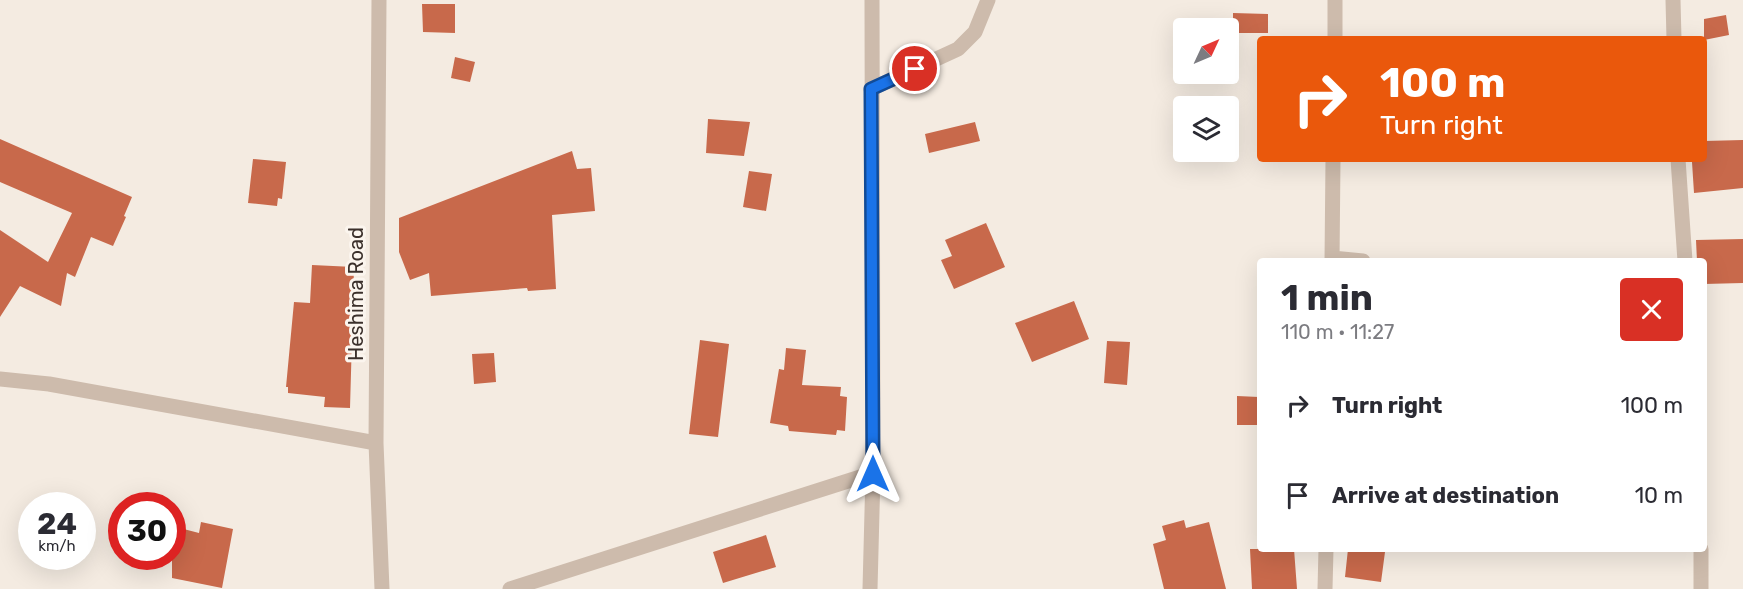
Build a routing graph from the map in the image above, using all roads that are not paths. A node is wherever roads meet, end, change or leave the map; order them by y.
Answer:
1 (379, 0) edge
2 (872, 0) edge
3 (988, 0) edge
4 (1335, 0) edge
5 (1673, 0) edge
6 (1335, 36) edge
7 (1674, 36) edge
8 (871, 89) junction
9 (1333, 162) edge
10 (1678, 162) edge
11 (1332, 258) edge
12 (1685, 258) edge
13 (0, 379) edge
14 (376, 443) junction
15 (873, 474) junction
16 (1326, 552) edge
17 (1701, 552) edge
18 (382, 589) edge
19 (510, 589) edge
20 (870, 589) edge
21 (1325, 589) edge
22 (1701, 589) edge

1 - 14 street, Heshima Road
2 - 8 street
3 - 8 street
4 - 6 street
5 - 7 street
8 - 15 street
9 - 11 street
10 - 12 street
13 - 14 street
14 - 18 street, Heshima Road
15 - 19 street
15 - 20 street
16 - 21 street
17 - 22 street

